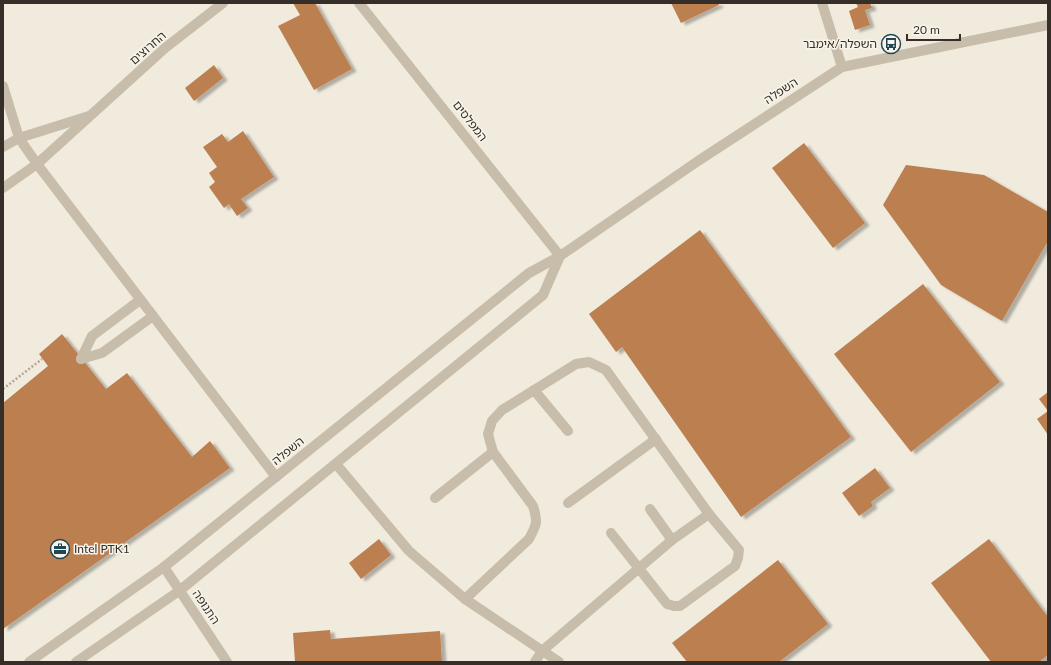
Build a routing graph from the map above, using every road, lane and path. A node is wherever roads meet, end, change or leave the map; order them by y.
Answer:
1 (223, 3) edge
2 (359, 3) edge
3 (822, 3) edge
4 (1048, 25) edge
5 (842, 67) junction
6 (3, 86) edge
7 (93, 115) junction
8 (19, 138) junction
9 (3, 146) edge
10 (36, 164) junction
11 (3, 188) edge
12 (560, 256) junction
13 (140, 300) junction
14 (153, 316) junction
15 (42, 359) dead end
16 (3, 389) edge
17 (534, 390) junction
18 (568, 431) dead end
19 (656, 439) junction
20 (493, 452) junction
21 (336, 464) junction
22 (276, 477) junction
23 (435, 498) dead end
24 (568, 503) dead end
25 (650, 509) dead end
26 (708, 514) junction
27 (611, 533) dead end
28 (672, 540) junction
29 (164, 567) junction
30 (639, 568) junction
31 (179, 591) junction
32 (465, 599) junction
33 (542, 651) junction
34 (29, 662) edge
35 (76, 662) edge
36 (227, 662) edge
37 (535, 662) edge
38 (559, 662) edge

1 - 7 street, החרוצים
2 - 12 street, המפלסים
3 - 5 street
4 - 5 street, השפלה
5 - 12 street, השפלה
6 - 8 street
7 - 8 street, החרוצים
7 - 10 street, החרוצים
8 - 9 street, החרוצים
8 - 10 street
10 - 11 street, החרוצים
10 - 13 street
12 - 21 street
12 - 22 street, השפלה
13 - 14 street
13 - 14 street
14 - 22 street
15 - 16 path
17 - 18 street
17 - 19 street
17 - 20 street
19 - 24 street
19 - 26 street
20 - 23 street
20 - 32 street
21 - 31 street
21 - 32 street
22 - 29 street, השפלה
25 - 28 street
26 - 28 street
26 - 30 street
27 - 30 street
28 - 30 street
29 - 31 street, התנופה
29 - 34 street, השפלה
30 - 33 street
31 - 35 street
31 - 36 street, התנופה
32 - 33 street
33 - 37 street
33 - 38 street

